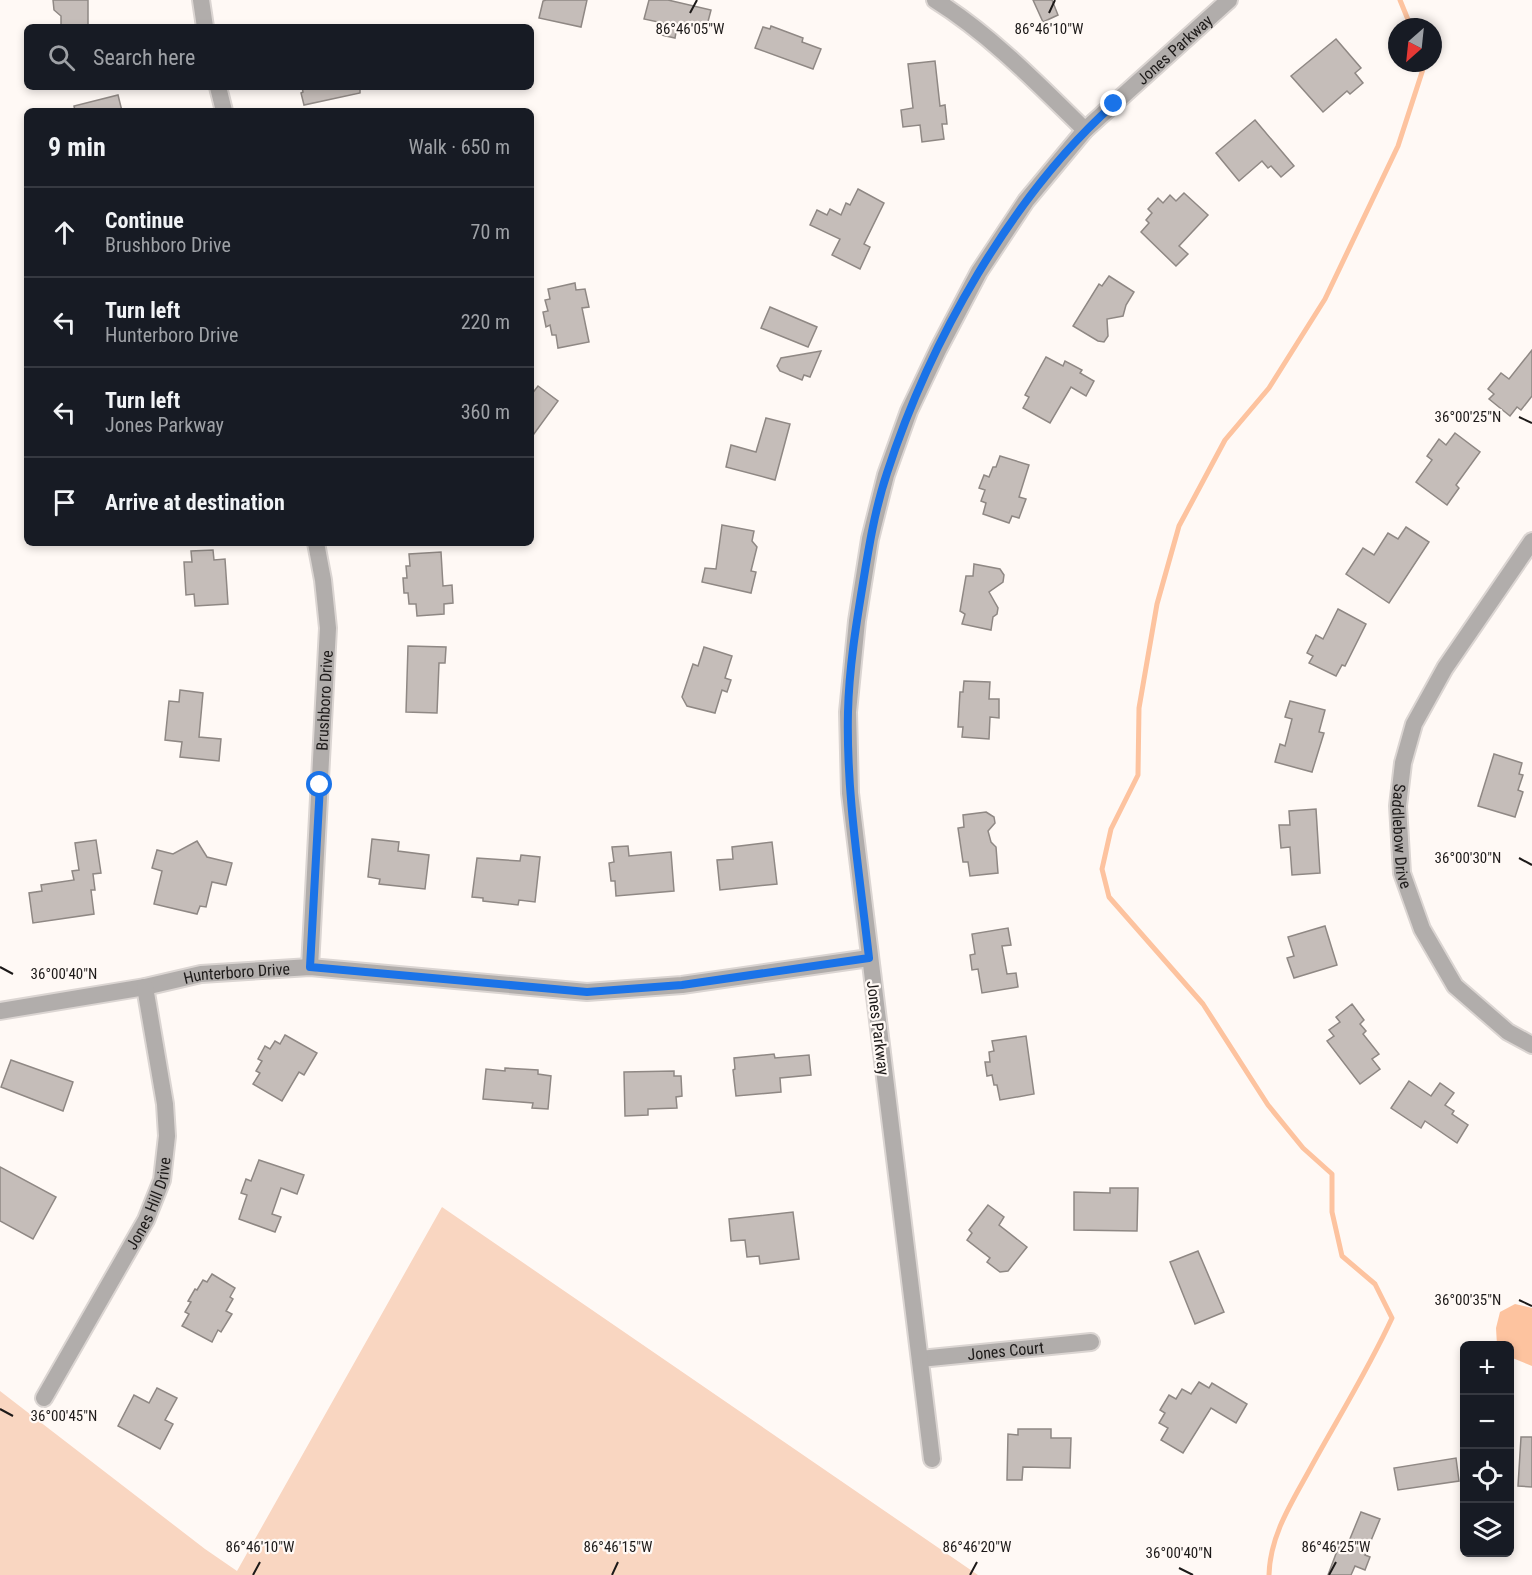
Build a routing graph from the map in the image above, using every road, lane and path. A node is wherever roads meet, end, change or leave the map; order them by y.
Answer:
1 (201, 0) edge
2 (935, 0) edge
3 (1229, 0) edge
4 (205, 24) edge
5 (219, 90) edge
6 (223, 108) edge
7 (1085, 129) junction
8 (1532, 541) edge
9 (317, 546) edge
10 (869, 958) junction
11 (310, 967) junction
12 (145, 987) junction
13 (0, 1011) edge
14 (1532, 1046) edge
15 (1091, 1342) dead end
16 (920, 1359) junction
17 (44, 1398) dead end
18 (932, 1459) dead end

1 - 4 street
2 - 7 street
3 - 7 street, Jones Parkway
5 - 6 street
7 - 10 street, Jones Parkway
8 - 14 street, Saddlebow Drive
9 - 11 street, Brushboro Drive
10 - 11 street, Hunterboro Drive
10 - 16 street, Jones Parkway
11 - 12 street, Hunterboro Drive
12 - 13 street, Hunterboro Drive
12 - 17 street, Jones Hill Drive
15 - 16 street, Jones Court
16 - 18 street, Jones Parkway

